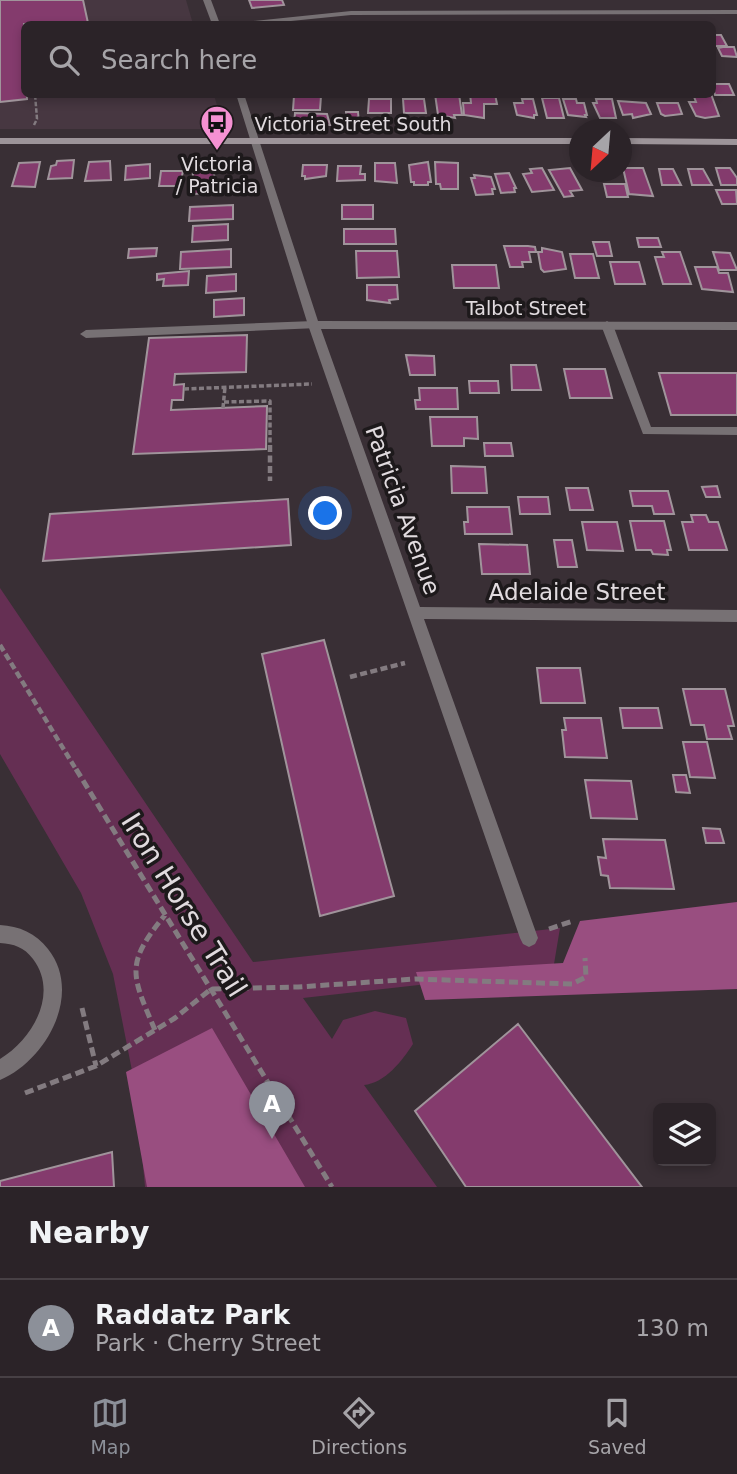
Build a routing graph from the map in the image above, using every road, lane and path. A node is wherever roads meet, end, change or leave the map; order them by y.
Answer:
1 (208, 0) edge
2 (737, 12) edge
3 (215, 21) edge
4 (272, 21) edge
5 (35, 98) edge
6 (241, 98) edge
7 (33, 129) dead end
8 (0, 141) edge
9 (257, 141) junction
10 (569, 141) edge
11 (632, 141) edge
12 (737, 142) edge
13 (314, 325) junction
14 (607, 326) junction
15 (737, 326) edge
16 (86, 334) dead end
17 (315, 384) dead end
18 (225, 387) junction
19 (184, 389) dead end
20 (224, 402) junction
21 (223, 408) dead end
22 (737, 431) edge
23 (270, 481) dead end
24 (417, 613) junction
25 (737, 616) edge
26 (0, 645) edge
27 (405, 663) dead end
28 (350, 677) dead end
29 (165, 915) junction
30 (0, 934) edge
31 (529, 938) dead end
32 (585, 958) dead end
33 (212, 989) junction
34 (82, 1008) dead end
35 (155, 1030) junction
36 (96, 1066) junction
37 (0, 1070) edge
38 (25, 1093) dead end
39 (332, 1187) edge

1 - 3 street
2 - 4 street
5 - 7 path
6 - 9 street, Patricia Avenue
8 - 9 main road, Victoria Street South
9 - 10 main road, Victoria Street South
9 - 13 street, Patricia Avenue
11 - 12 main road
13 - 14 street, Talbot Street
13 - 16 street, Talbot Street
13 - 24 street, Patricia Avenue
14 - 15 street, Talbot Street
14 - 22 street
17 - 18 path
18 - 19 path
18 - 20 path
20 - 21 path
20 - 23 path
24 - 25 street, Adelaide Street
24 - 31 street, Patricia Avenue
26 - 29 path, Iron Horse Trail
27 - 28 path
29 - 33 path, Iron Horse Trail
29 - 35 path
30 - 37 street
32 - 33 path
33 - 35 path
33 - 39 path, Iron Horse Trail
34 - 36 path
35 - 36 path
36 - 38 path

